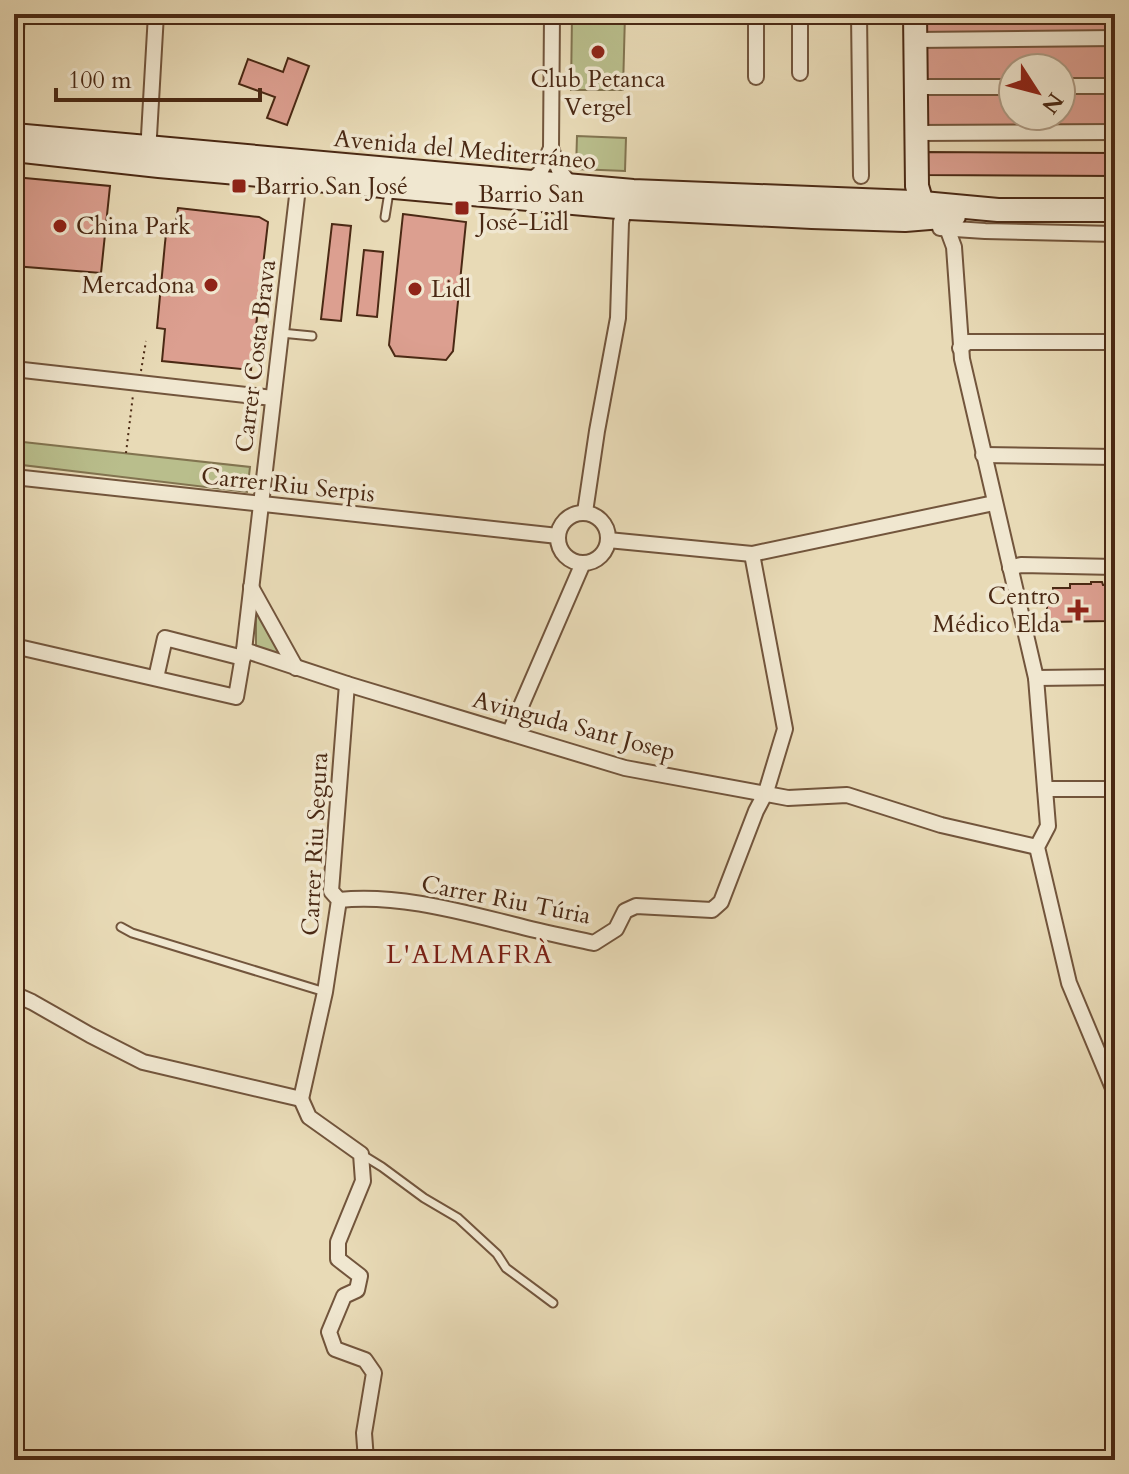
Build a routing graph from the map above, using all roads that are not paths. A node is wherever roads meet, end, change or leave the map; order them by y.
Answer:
1 (17, 14) edge
2 (156, 14) edge
3 (552, 14) edge
4 (756, 14) edge
5 (800, 14) edge
6 (859, 14) edge
7 (915, 14) edge
8 (1115, 38) edge
9 (915, 40) junction
10 (14, 62) edge
11 (800, 73) dead end
12 (756, 77) dead end
13 (1077, 86) edge
14 (1115, 86) edge
15 (915, 87) junction
16 (997, 87) edge
17 (1115, 132) edge
18 (915, 133) junction
19 (14, 135) edge
20 (551, 148) junction
21 (14, 150) edge
22 (148, 156) junction
23 (916, 159) junction
24 (861, 176) dead end
25 (299, 179) junction
26 (530, 181) junction
27 (571, 185) junction
28 (389, 187) junction
29 (885, 201) junction
30 (629, 208) junction
31 (927, 208) junction
32 (1115, 210) edge
33 (385, 217) dead end
34 (812, 217) junction
35 (1115, 234) edge
36 (281, 333) junction
37 (312, 336) dead end
38 (1115, 342) edge
39 (960, 348) junction
40 (14, 369) edge
41 (273, 398) junction
42 (983, 455) junction
43 (1115, 457) edge
44 (14, 477) edge
45 (994, 503) junction
46 (261, 504) junction
47 (585, 512) junction
48 (558, 536) junction
49 (608, 540) junction
50 (752, 554) junction
51 (583, 563) junction
52 (1115, 567) edge
53 (1010, 568) junction
54 (251, 587) junction
55 (14, 646) edge
56 (243, 654) junction
57 (296, 668) junction
58 (1115, 677) edge
59 (156, 678) junction
60 (1036, 678) junction
61 (347, 684) junction
62 (512, 733) junction
63 (1045, 789) junction
64 (1115, 789) edge
65 (766, 792) junction
66 (1037, 847) junction
67 (339, 900) junction
68 (121, 927) dead end
69 (325, 992) junction
70 (14, 994) edge
71 (1115, 1093) edge
72 (301, 1099) junction
73 (361, 1154) junction
74 (553, 1303) dead end
75 (366, 1460) edge

1 - 10 street
2 - 22 street
3 - 20 street
4 - 12 street
5 - 11 street
6 - 24 street
7 - 9 street
8 - 9 street
9 - 15 street
13 - 14 street
15 - 16 street
15 - 18 street
17 - 18 street
18 - 23 street
19 - 22 street, Avenida del Mediterráneo
20 - 26 street
20 - 27 street
21 - 22 street, Avenida del Mediterráneo
22 - 25 street, Avenida del Mediterráneo
22 - 26 street, Avenida del Mediterráneo
23 - 29 street
23 - 31 street
25 - 28 street, Avenida del Mediterráneo
25 - 36 street, Carrer Costa Brava
26 - 27 street, Avenida del Mediterráneo
27 - 29 street, Avenida del Mediterráneo
28 - 30 street, Avenida del Mediterráneo
28 - 33 lane
29 - 31 street, Avenida del Mediterráneo
30 - 34 street, Avenida del Mediterráneo
30 - 47 street
31 - 32 street, Avenida del Mediterráneo
31 - 34 street, Avenida del Mediterráneo
31 - 34 street, Avenida del Mediterráneo
31 - 35 street
31 - 39 street
36 - 37 lane
36 - 41 street, Carrer Costa Brava
38 - 39 street
39 - 42 street
40 - 41 street
41 - 46 street, Carrer Costa Brava
42 - 43 street
42 - 45 street
44 - 46 street, Carrer Riu Serpis
45 - 50 street
45 - 53 street
46 - 48 street, Carrer Riu Serpis
46 - 54 street, Carrer Costa Brava
47 - 48 street
47 - 49 street
48 - 51 street
49 - 50 street
49 - 51 street
50 - 65 street
51 - 62 street
52 - 53 street
53 - 60 street
54 - 56 street, Carrer Costa Brava
54 - 57 street
55 - 59 street
56 - 57 street, Avinguda Sant Josep
56 - 59 street, Avinguda Sant Josep
56 - 59 street, Carrer Costa Brava
57 - 61 street, Avinguda Sant Josep
58 - 60 street
60 - 63 street
61 - 62 street, Avinguda Sant Josep
61 - 67 street, Carrer Riu Segura
62 - 65 street, Avinguda Sant Josep
63 - 64 street
63 - 66 street
65 - 66 street, Avinguda Sant Josep
65 - 67 street, Carrer Riu Túria
66 - 71 street
67 - 69 street, Carrer Riu Segura
68 - 69 lane
69 - 72 street, Carrer Riu Segura
70 - 72 street
72 - 73 street
73 - 74 lane
73 - 75 street

